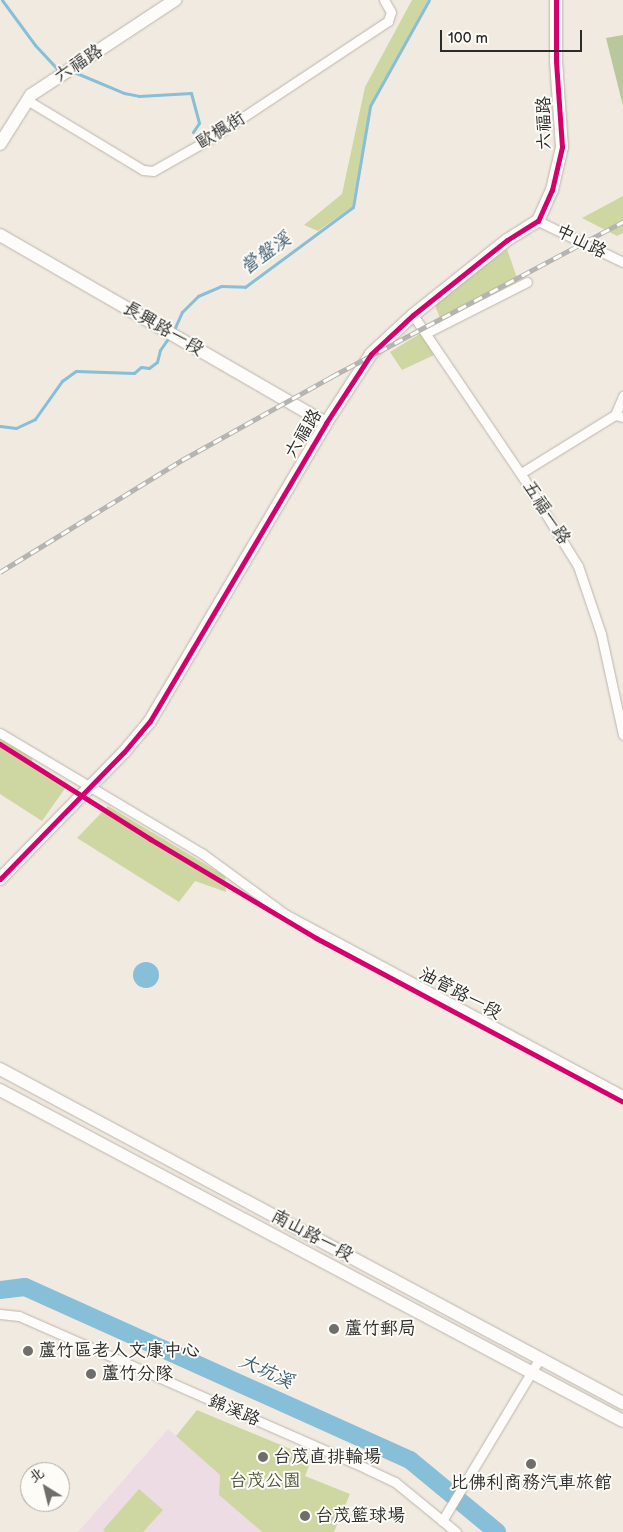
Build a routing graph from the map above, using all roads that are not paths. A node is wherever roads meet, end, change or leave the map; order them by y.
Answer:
1 (175, 0) edge
2 (384, 0) edge
3 (556, 0) edge
4 (27, 100) junction
5 (0, 144) edge
6 (538, 221) junction
7 (0, 234) edge
8 (623, 262) edge
9 (527, 282) dead end
10 (413, 315) junction
11 (426, 333) junction
12 (623, 396) edge
13 (619, 416) edge
14 (326, 424) junction
15 (521, 473) junction
16 (0, 733) edge
17 (623, 735) edge
18 (90, 786) junction
19 (0, 880) edge
20 (0, 1068) edge
21 (0, 1090) edge
22 (623, 1095) edge
23 (342, 1252) junction
24 (335, 1267) junction
25 (0, 1314) edge
26 (540, 1358) junction
27 (532, 1371) junction
28 (623, 1403) edge
29 (623, 1421) edge
30 (442, 1521) junction
31 (456, 1532) edge

1 - 4 street, 六福路
2 - 4 street, 歐楓街
3 - 6 street, 六福路
4 - 5 street, 六福路
6 - 8 street, 中山路
6 - 10 street, 六福路
7 - 14 street, 長興路一段
9 - 11 street
10 - 11 street, 五福一路
10 - 14 street, 六福路
11 - 15 street, 五福一路
12 - 13 street
13 - 15 street
14 - 18 street, 六福路
15 - 17 street, 五福一路
16 - 18 street, 油管路一段
18 - 19 street, 六福路
18 - 22 street, 油管路一段
20 - 23 street, 南山路一段
21 - 24 street, 南山路一段
23 - 24 street
23 - 26 street, 南山路一段
24 - 27 street, 南山路一段
25 - 30 street, 錦溪路
26 - 27 street
26 - 28 street, 南山路一段
27 - 29 street, 南山路一段
27 - 30 street
30 - 31 street, 錦溪路

